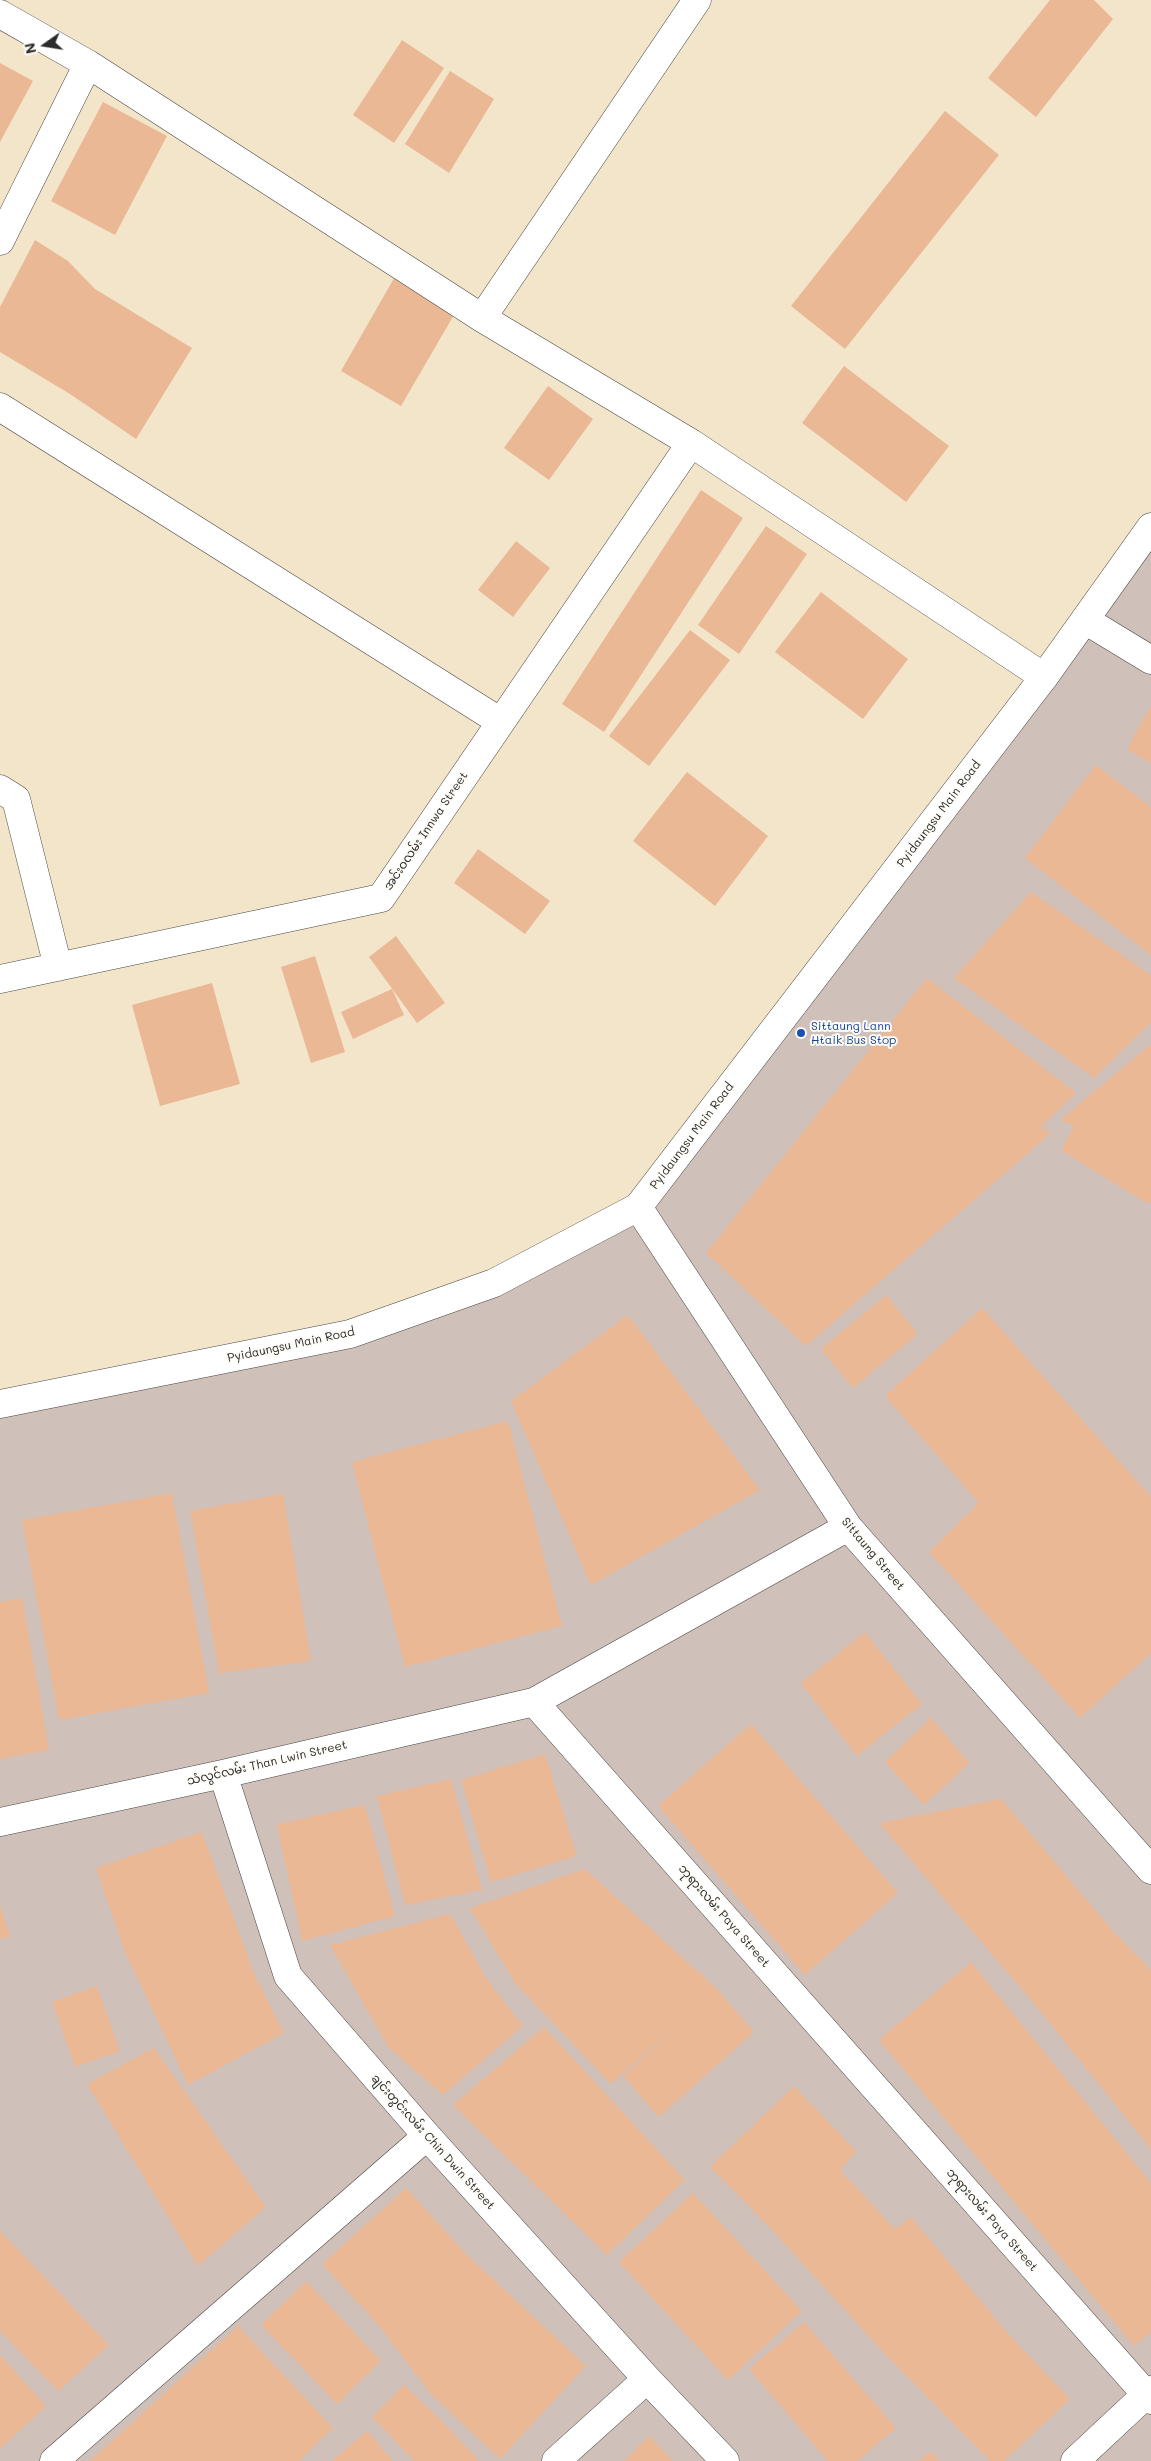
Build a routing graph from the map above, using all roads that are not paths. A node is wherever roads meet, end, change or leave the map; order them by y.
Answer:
1 (697, 0) edge
2 (0, 14) edge
3 (88, 64) junction
4 (0, 241) edge
5 (482, 318) junction
6 (0, 407) edge
7 (691, 444) junction
8 (1151, 527) edge
9 (1085, 620) junction
10 (1151, 660) edge
11 (1044, 677) junction
12 (501, 722) junction
13 (0, 789) edge
14 (58, 966) junction
15 (0, 979) edge
16 (638, 1207) junction
17 (0, 1404) edge
18 (848, 1528) junction
19 (534, 1702) junction
20 (222, 1774) junction
21 (0, 1822) edge
22 (1151, 1870) edge
23 (427, 2136) junction
24 (647, 2379) junction
25 (1149, 2395) edge
26 (54, 2461) edge
27 (556, 2461) edge
28 (725, 2461) edge
29 (1075, 2461) edge

1 - 5 street
2 - 3 street
3 - 4 street
3 - 5 street
5 - 7 street
6 - 12 street
7 - 11 street
7 - 12 street, အင်းဝလမ်း Innwa Street
8 - 9 street, Pyidaungsu Main Road
9 - 10 street
9 - 11 street, Pyidaungsu Main Road
11 - 16 street, Pyidaungsu Main Road
12 - 14 street, အင်းဝလမ်း Innwa Street
13 - 14 street
14 - 15 street, အင်းဝလမ်း Innwa Street
16 - 17 street, Pyidaungsu Main Road
16 - 18 street, Sittaung Street
18 - 19 street
18 - 22 street, Sittaung Street
19 - 20 street, သံလွင်လမ်း Than Lwin Street
19 - 25 street, ဘုရားလမ်း Paya Street
20 - 21 street, သံလွင်လမ်း Than Lwin Street
20 - 23 street, ချင်းတွင်းလမ်း Chin Dwin Street
23 - 24 street, ချင်းတွင်းလမ်း Chin Dwin Street
23 - 26 street
24 - 27 street
24 - 28 street, ချင်းတွင်းလမ်း Chin Dwin Street
25 - 29 street

